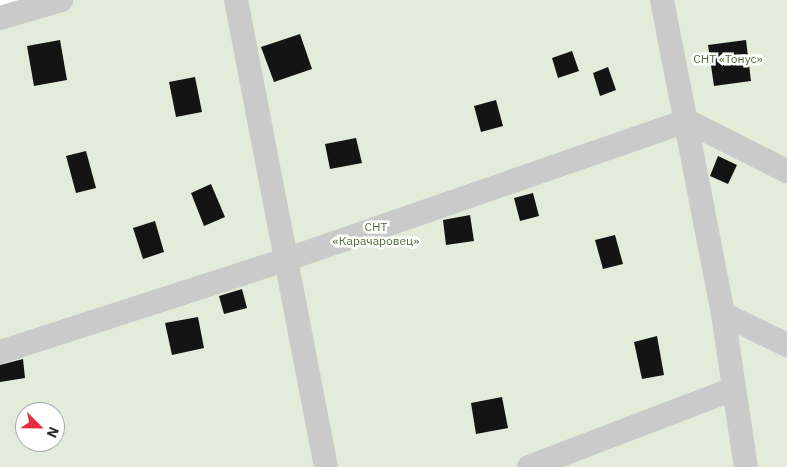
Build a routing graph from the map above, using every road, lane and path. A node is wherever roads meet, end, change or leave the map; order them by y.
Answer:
1 (61, 0) edge
2 (236, 0) edge
3 (662, 0) edge
4 (0, 18) edge
5 (687, 121) junction
6 (787, 171) edge
7 (285, 260) junction
8 (722, 314) junction
9 (787, 345) edge
10 (0, 352) edge
11 (733, 389) junction
12 (326, 467) edge
13 (529, 467) edge
14 (746, 467) edge

1 - 4 street
2 - 7 street
3 - 5 street
5 - 6 street
5 - 7 street
5 - 8 street
7 - 10 street
7 - 12 street
8 - 9 street
8 - 11 street
11 - 13 street
11 - 14 street

